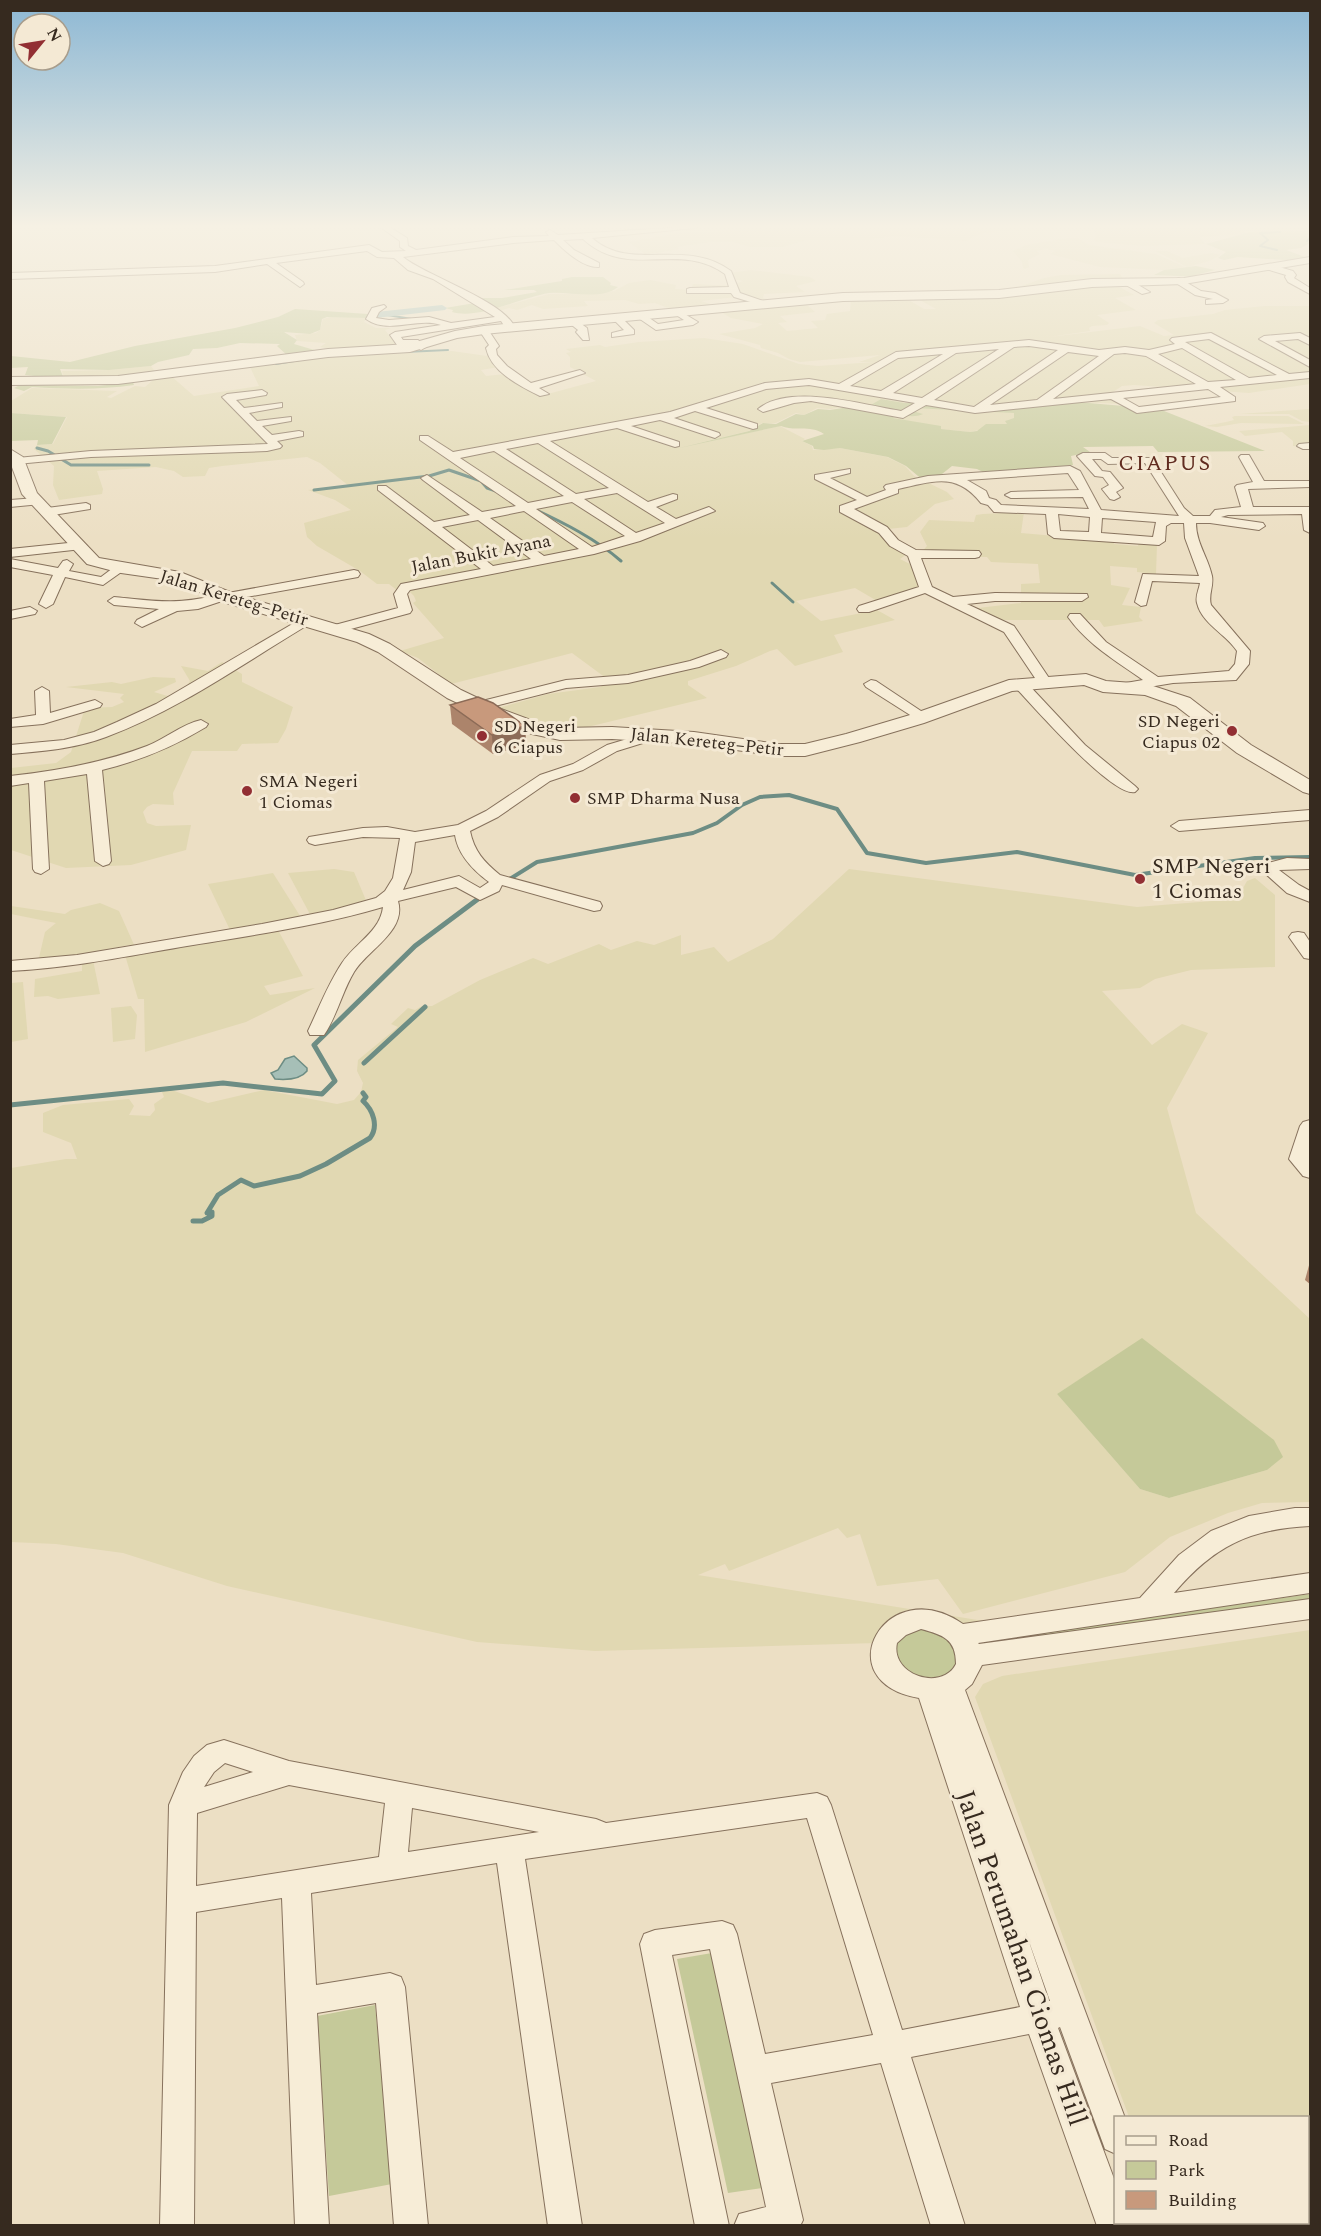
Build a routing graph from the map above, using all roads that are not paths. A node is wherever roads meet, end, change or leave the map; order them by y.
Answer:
1 (449, 330) edge
2 (453, 330) edge
3 (484, 330) edge
4 (583, 330) edge
5 (629, 330) edge
6 (673, 330) edge
7 (678, 334) dead end
8 (586, 338) dead end
9 (620, 340) dead end
10 (1311, 342) edge
11 (1012, 345) junction
12 (1184, 345) junction
13 (421, 346) junction
14 (1067, 348) junction
15 (956, 350) junction
16 (1111, 352) junction
17 (1149, 352) junction
18 (1311, 364) edge
19 (579, 373) dead end
20 (1311, 375) edge
21 (1287, 377) junction
22 (10, 381) edge
23 (1246, 381) junction
24 (1207, 385) junction
25 (530, 387) junction
26 (841, 387) junction
27 (262, 393) dead end
28 (544, 394) dead end
29 (882, 395) junction
30 (1113, 396) junction
31 (726, 398) junction
32 (923, 402) junction
33 (1038, 404) junction
34 (278, 405) dead end
35 (754, 407) junction
36 (696, 408) junction
37 (975, 410) junction
38 (242, 411) junction
39 (782, 416) dead end
40 (661, 417) junction
41 (287, 419) dead end
42 (256, 424) junction
43 (618, 425) junction
44 (753, 426) dead end
45 (299, 434) dead end
46 (715, 435) dead end
47 (270, 438) junction
48 (424, 438) dead end
49 (541, 440) junction
50 (675, 444) dead end
51 (497, 448) junction
52 (451, 456) junction
53 (14, 457) edge
54 (1245, 457) dead end
55 (846, 471) dead end
56 (954, 477) junction
57 (427, 478) dead end
58 (1260, 484) junction
59 (1311, 484) edge
60 (382, 488) dead end
61 (619, 489) junction
62 (1087, 494) junction
63 (984, 496) junction
64 (672, 497) dead end
65 (1114, 497) dead end
66 (574, 498) junction
67 (867, 501) junction
68 (10, 504) edge
69 (647, 506) junction
70 (42, 507) junction
71 (86, 507) dead end
72 (526, 507) junction
73 (709, 510) dead end
74 (1248, 510) junction
75 (1309, 510) edge
76 (1052, 511) junction
77 (1096, 512) junction
78 (480, 516) junction
79 (1162, 519) junction
80 (1190, 519) junction
81 (1211, 519) junction
82 (675, 524) junction
83 (431, 526) junction
84 (1259, 526) dead end
85 (1311, 530) edge
86 (1094, 536) junction
87 (636, 538) junction
88 (82, 551) junction
89 (590, 551) junction
90 (10, 553) edge
91 (915, 554) junction
92 (975, 554) dead end
93 (542, 561) junction
94 (10, 563) edge
95 (121, 568) junction
96 (492, 571) junction
97 (60, 574) junction
98 (354, 574) dead end
99 (1206, 580) junction
100 (926, 589) junction
101 (1082, 597) dead end
102 (229, 598) junction
103 (114, 601) dead end
104 (953, 601) junction
105 (1140, 602) dead end
106 (46, 604) dead end
107 (174, 607) junction
108 (864, 609) dead end
109 (30, 611) dead end
110 (10, 615) edge
111 (1075, 617) dead end
112 (306, 620) junction
113 (142, 623) dead end
114 (336, 629) junction
115 (721, 654) dead end
116 (1044, 681) junction
117 (1154, 681) junction
118 (871, 684) dead end
119 (1020, 684) junction
120 (1125, 687) junction
121 (42, 691) dead end
122 (95, 704) dead end
123 (479, 706) junction
124 (922, 717) junction
125 (43, 720) junction
126 (10, 723) edge
127 (201, 724) dead end
128 (654, 735) junction
129 (10, 750) edge
130 (94, 768) junction
131 (36, 778) junction
132 (10, 781) edge
133 (1311, 788) edge
134 (1130, 789) dead end
135 (1311, 815) edge
136 (1179, 826) dead end
137 (462, 829) junction
138 (412, 836) junction
139 (315, 840) dead end
140 (103, 861) dead end
141 (1311, 864) edge
142 (41, 869) dead end
143 (498, 880) junction
144 (1311, 897) edge
145 (389, 898) junction
146 (594, 906) dead end
147 (1298, 937) dead end
148 (1311, 954) edge
149 (10, 966) edge
150 (317, 1031) dead end
151 (1311, 1126) edge
152 (1311, 1172) edge
153 (1311, 1517) edge
154 (1311, 1583) edge
155 (1147, 1608) junction
156 (1311, 1610) edge
157 (966, 1646) junction
158 (940, 1688) junction
159 (289, 1773) junction
160 (400, 1793) junction
161 (183, 1805) junction
162 (609, 1834) junction
163 (509, 1849) junction
164 (392, 1867) junction
165 (296, 1883) junction
166 (182, 1901) junction
167 (302, 2001) junction
168 (1054, 2014) junction
169 (894, 2046) junction
170 (753, 2071) junction
171 (1114, 2134) edge
172 (1107, 2177) edge
173 (177, 2226) edge
174 (312, 2226) edge
175 (411, 2226) edge
176 (565, 2226) edge
177 (712, 2226) edge
178 (751, 2226) edge
179 (948, 2226) edge
180 (1114, 2226) edge

1 - 13 street
2 - 13 street
3 - 25 street
4 - 8 street
5 - 9 street
6 - 7 street
10 - 18 street
11 - 14 street
11 - 15 street
11 - 32 street
12 - 17 street
12 - 21 street
12 - 23 street
13 - 22 street
14 - 16 street
14 - 37 street
15 - 26 street
15 - 29 street
16 - 17 street
16 - 33 street
17 - 24 street
19 - 25 street
20 - 21 street
21 - 23 street
23 - 24 street
24 - 30 street
24 - 30 street
25 - 28 street
26 - 29 street
26 - 31 street
27 - 38 street
29 - 32 street
30 - 33 street
31 - 35 street
31 - 36 street
32 - 35 street
32 - 37 street
33 - 37 street
34 - 38 street
35 - 39 street
36 - 40 street
36 - 44 street
38 - 42 street
40 - 43 street
40 - 46 street
41 - 42 street
42 - 47 street
43 - 49 street
43 - 50 street
45 - 47 street
47 - 53 street
48 - 52 street, Jalan Bukit Ayana
49 - 51 street
49 - 61 street
51 - 52 street
51 - 66 street
52 - 72 street, Jalan Bukit Ayana
53 - 70 street, Jalan Kereteg–Petir
54 - 58 street
55 - 67 street
56 - 62 street
56 - 63 street
56 - 67 street
57 - 78 street
58 - 59 street
58 - 74 street
60 - 83 street
61 - 66 street, Jalan Bukit Ayana
61 - 69 street
62 - 63 street
62 - 77 street
63 - 76 street
64 - 69 street
65 - 80 street
66 - 72 street, Jalan Bukit Ayana
66 - 87 street
67 - 91 street
68 - 70 street
69 - 82 street
70 - 71 street
70 - 88 street, Jalan Kereteg–Petir
72 - 78 street, Jalan Bukit Ayana
72 - 89 street, Jalan Bukit Ayana
73 - 82 street, Jalan Bukit Ayana
74 - 75 street
74 - 81 street
75 - 85 street
76 - 77 street
76 - 86 street
77 - 79 street
77 - 86 street
78 - 83 street, Jalan Bukit Ayana
78 - 93 street
79 - 80 street
79 - 86 street
80 - 81 street
80 - 99 street
81 - 84 street
82 - 87 street, Jalan Bukit Ayana
83 - 96 street
87 - 89 street, Jalan Bukit Ayana
88 - 90 street
88 - 95 street, Jalan Kereteg–Petir
88 - 97 street
89 - 93 street, Jalan Bukit Ayana
91 - 92 street
91 - 100 street
93 - 96 street, Jalan Bukit Ayana
94 - 97 street
95 - 97 street
95 - 102 street, Jalan Kereteg–Petir
96 - 114 street, Jalan Bukit Ayana
97 - 106 street
98 - 102 street
99 - 105 street
99 - 117 street
100 - 104 street
100 - 108 street
101 - 104 street
102 - 107 street
102 - 112 street, Jalan Kereteg–Petir
103 - 107 street
104 - 116 street
107 - 113 street
109 - 110 street
111 - 117 street
112 - 114 street, Jalan Kereteg–Petir
112 - 129 street
114 - 123 street, Jalan Kereteg–Petir
115 - 123 street
116 - 119 street, Jalan Kereteg–Petir
116 - 120 street, Jalan Kereteg–Petir
117 - 120 street
118 - 124 street
119 - 124 street, Jalan Kereteg–Petir
119 - 134 street
120 - 133 street, Jalan Kereteg–Petir
121 - 125 street
122 - 125 street
123 - 128 street, Jalan Kereteg–Petir
124 - 128 street, Jalan Kereteg–Petir
125 - 126 street
127 - 130 street
128 - 137 street
130 - 131 street
130 - 140 street
131 - 132 street
131 - 142 street
135 - 136 street
137 - 138 street
137 - 143 street
138 - 139 street
138 - 145 street
141 - 144 street
143 - 145 street
143 - 146 street
145 - 149 street
145 - 150 street
147 - 148 street
151 - 152 street
153 - 155 street
154 - 155 street
155 - 157 street
156 - 157 street
157 - 158 street
157 - 158 street
158 - 168 street, Jalan Perumahan Ciomas Hill
159 - 160 street
159 - 161 street
159 - 161 street
160 - 162 street
160 - 164 street
161 - 166 street
162 - 163 street
162 - 169 street
163 - 164 street
163 - 176 street
164 - 165 street
165 - 166 street
165 - 167 street
166 - 173 street
167 - 174 street
167 - 175 street
168 - 169 street
168 - 171 street, Jalan Perumahan Ciomas Hill
168 - 172 street, Jalan Perumahan Ciomas Hill
169 - 170 street
169 - 179 street
170 - 177 street
170 - 178 street
172 - 180 street, Jalan Perumahan Ciomas Hill

